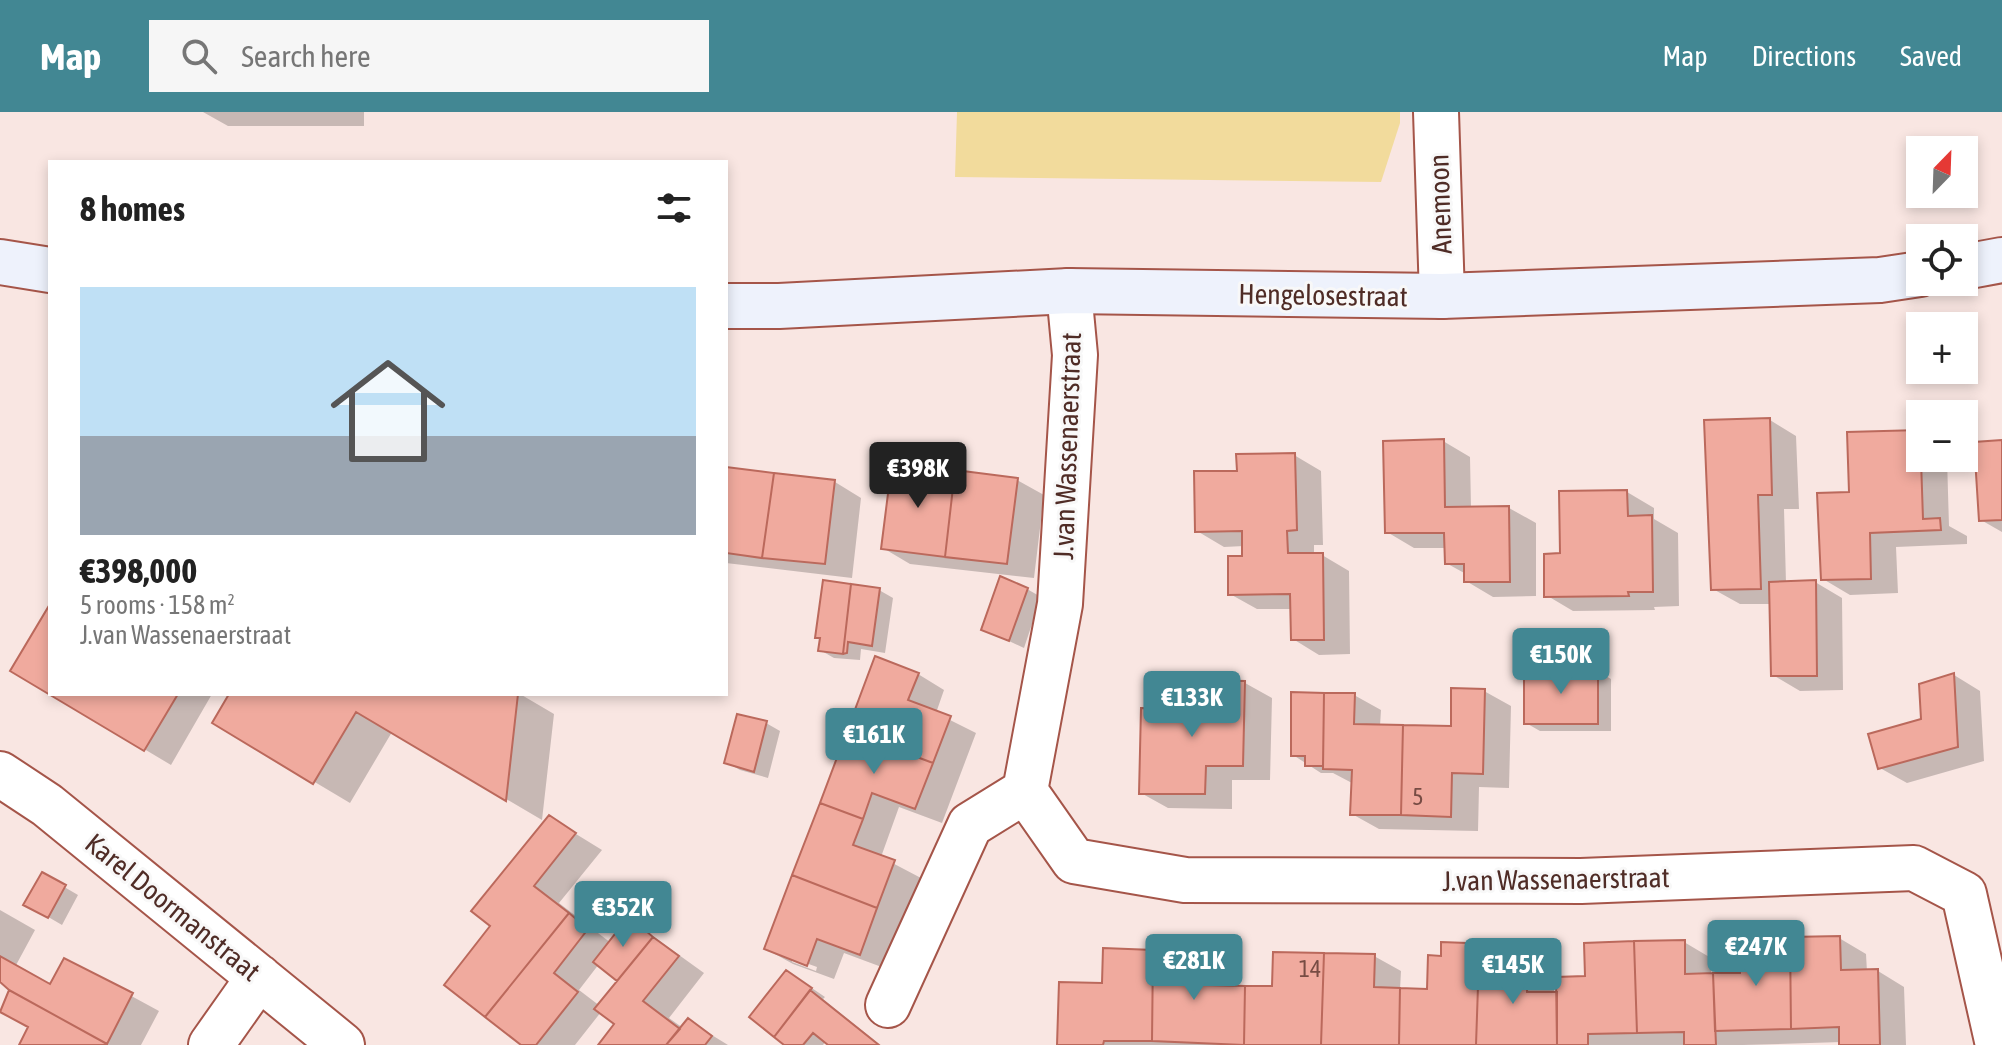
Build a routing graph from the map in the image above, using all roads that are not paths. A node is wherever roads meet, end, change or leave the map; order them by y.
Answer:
1 (1436, 112) edge
2 (2002, 260) edge
3 (0, 262) edge
4 (1978, 264) edge
5 (48, 270) edge
6 (1906, 276) edge
7 (1069, 291) junction
8 (1442, 296) junction
9 (728, 306) edge
10 (0, 774) edge
11 (1025, 791) junction
12 (259, 977) junction
13 (888, 1005) dead end
14 (211, 1045) edge
15 (342, 1045) edge
16 (1998, 1045) edge

1 - 8 street, Anemoon
2 - 4 main road
3 - 5 main road
6 - 8 main road, Hengelosestraat
7 - 8 main road, Hengelosestraat
7 - 9 main road, Hengelosestraat
7 - 11 street, J.van Wassenaerstraat
10 - 12 street, Karel Doormanstraat
11 - 13 street
11 - 16 street, J.van Wassenaerstraat
12 - 14 street
12 - 15 street, Karel Doormanstraat

